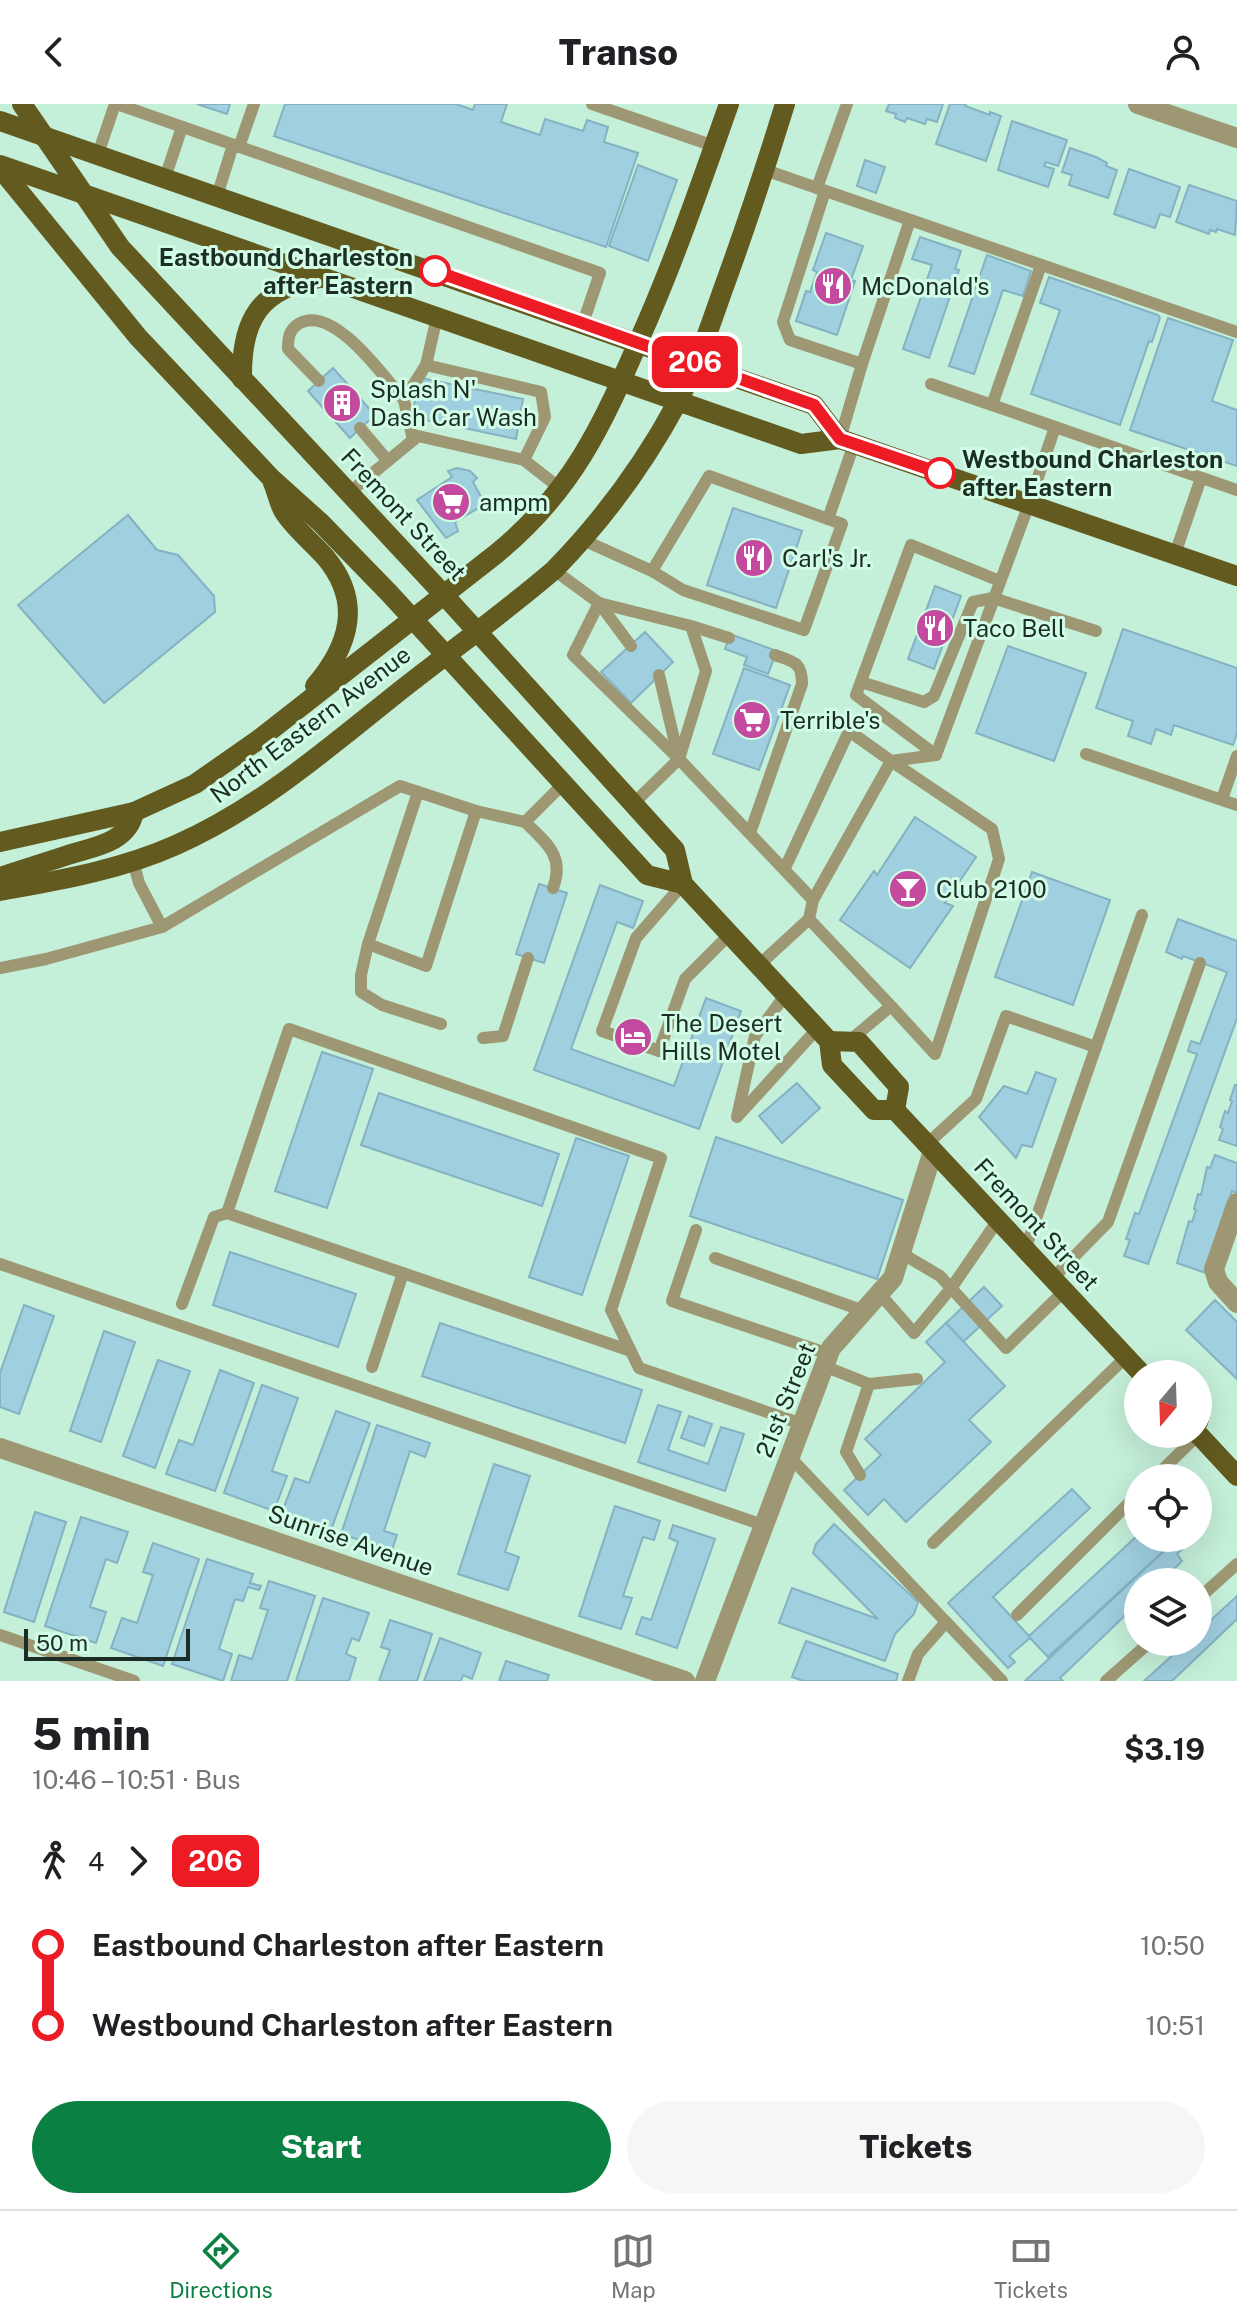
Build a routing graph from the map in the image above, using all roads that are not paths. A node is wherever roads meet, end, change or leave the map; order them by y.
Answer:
1 (22, 104) edge
2 (116, 104) edge
3 (254, 104) edge
4 (592, 104) edge
5 (729, 104) edge
6 (785, 104) edge
7 (847, 104) edge
8 (1138, 104) edge
9 (0, 121) edge
10 (182, 127) junction
11 (41, 135) junction
12 (1237, 138) edge
13 (236, 146) junction
14 (714, 146) junction
15 (98, 154) junction
16 (0, 166) edge
17 (765, 170) junction
18 (165, 178) junction
19 (821, 189) junction
20 (217, 196) junction
21 (84, 197) junction
22 (910, 220) junction
23 (1041, 265) junction
24 (323, 278) junction
25 (437, 317) junction
26 (583, 323) junction
27 (1237, 332) edge
28 (638, 343) junction
29 (696, 363) junction
30 (862, 364) junction
31 (426, 365) junction
32 (242, 379) junction
33 (623, 380) junction
34 (319, 381) dead end
35 (931, 384) dead end
36 (404, 400) junction
37 (678, 401) junction
38 (992, 405) junction
39 (1055, 427) junction
40 (360, 428) dead end
41 (413, 440) junction
42 (847, 441) junction
43 (524, 460) junction
44 (388, 461) junction
45 (1201, 478) junction
46 (272, 479) junction
47 (561, 489) junction
48 (1237, 490) edge
49 (350, 492) junction
50 (1029, 504) junction
51 (828, 519) junction
52 (583, 540) junction
53 (1175, 554) junction
54 (554, 570) junction
55 (652, 571) junction
56 (1237, 576) edge
57 (1000, 581) junction
58 (993, 598) junction
59 (599, 603) junction
60 (429, 607) junction
61 (691, 626) junction
62 (1096, 631) dead end
63 (729, 638) dead end
64 (461, 643) junction
65 (631, 646) dead end
66 (775, 655) dead end
67 (659, 675) dead end
68 (861, 682) junction
69 (292, 713) junction
70 (1086, 754) dead end
71 (936, 755) junction
72 (1237, 756) edge
73 (679, 759) junction
74 (891, 761) junction
75 (564, 783) junction
76 (418, 792) junction
77 (1222, 799) junction
78 (633, 804) junction
79 (1237, 805) edge
80 (476, 811) junction
81 (134, 812) junction
82 (525, 822) junction
83 (750, 833) junction
84 (0, 842) edge
85 (133, 861) junction
86 (785, 868) junction
87 (0, 877) edge
88 (683, 884) junction
89 (553, 888) dead end
90 (0, 891) edge
91 (813, 900) junction
92 (1142, 915) dead end
93 (809, 919) junction
94 (162, 927) junction
95 (730, 934) junction
96 (368, 944) junction
97 (528, 958) dead end
98 (1200, 963) dead end
99 (759, 965) junction
100 (0, 968) edge
101 (786, 994) junction
102 (891, 1006) junction
103 (441, 1024) dead end
104 (832, 1037) junction
105 (483, 1038) dead end
106 (1096, 1047) junction
107 (895, 1110) junction
108 (930, 1148) junction
109 (1237, 1203) edge
110 (227, 1213) junction
111 (998, 1220) junction
112 (696, 1230) dead end
113 (1025, 1250) junction
114 (901, 1253) junction
115 (715, 1258) dead end
116 (0, 1264) edge
117 (403, 1273) junction
118 (1058, 1285) junction
119 (952, 1287) junction
120 (879, 1293) junction
121 (1237, 1303) edge
122 (182, 1304) dead end
123 (864, 1311) junction
124 (631, 1351) junction
125 (1126, 1357) junction
126 (827, 1360) junction
127 (1129, 1360) edge
128 (372, 1367) dead end
129 (917, 1379) dead end
130 (869, 1384) junction
131 (802, 1424) junction
132 (0, 1448) edge
133 (1184, 1448) edge
134 (1211, 1448) edge
135 (790, 1457) junction
136 (1168, 1464) edge
137 (860, 1475) dead end
138 (1237, 1476) edge
139 (1124, 1508) edge
140 (763, 1525) junction
141 (933, 1543) dead end
142 (1237, 1564) edge
143 (1212, 1586) edge
144 (1017, 1615) dead end
145 (946, 1622) junction
146 (0, 1635) edge
147 (1134, 1656) edge
148 (134, 1681) edge
149 (685, 1681) edge
150 (705, 1681) edge
151 (908, 1681) edge
152 (1002, 1681) edge
153 (1106, 1681) edge

1 - 11 main road, Fremont Street
2 - 10 lane
2 - 15 lane
3 - 13 lane
4 - 14 lane
5 - 14 main road, North Eastern Avenue
6 - 17 main road, North Eastern Avenue
7 - 19 lane
8 - 12 street
9 - 11 main road
10 - 13 lane
10 - 18 lane
11 - 15 main road
11 - 21 main road, Fremont Street
13 - 20 lane
13 - 26 lane
14 - 28 main road, North Eastern Avenue
15 - 18 main road
16 - 21 main road
16 - 46 main road, Fremont Street
17 - 19 lane
17 - 29 main road, North Eastern Avenue
18 - 20 main road
19 - 22 lane
19 - 30 lane
20 - 26 main road
21 - 24 main road
21 - 32 main road, Fremont Street
22 - 23 lane
22 - 30 lane
23 - 27 lane
23 - 38 lane
24 - 25 main road
24 - 32 main road
25 - 31 lane
25 - 33 main road
26 - 28 main road
28 - 29 main road
28 - 33 main road, North Eastern Avenue
29 - 37 main road, North Eastern Avenue
29 - 42 main road
30 - 42 lane
31 - 36 lane
31 - 43 lane
32 - 49 main road, Fremont Street
33 - 37 main road
33 - 47 main road, North Eastern Avenue
34 - 36 lane
35 - 38 lane
36 - 41 lane
37 - 42 main road
37 - 52 main road, North Eastern Avenue
38 - 39 lane
39 - 45 lane
39 - 50 lane
40 - 44 lane
41 - 43 lane
41 - 44 lane
42 - 50 main road
42 - 51 lane
43 - 47 lane
44 - 49 lane
45 - 48 lane
45 - 53 lane
46 - 60 main road, Fremont Street
46 - 69 main road
47 - 60 main road, North Eastern Avenue
49 - 60 main road, Fremont Street
50 - 53 main road
50 - 57 lane
51 - 55 lane
51 - 55 lane
52 - 54 main road, North Eastern Avenue
52 - 55 lane
53 - 56 main road
54 - 59 lane
54 - 64 main road, North Eastern Avenue
57 - 58 lane
57 - 68 lane
58 - 62 lane
58 - 68 lane
58 - 71 lane
59 - 61 lane
59 - 65 lane
59 - 73 lane
60 - 64 main road, Fremont Street
60 - 64 main road, Fremont Street
60 - 69 main road, North Eastern Avenue
61 - 63 lane
61 - 73 lane
64 - 75 main road, Fremont Street
64 - 78 main road, Fremont Street
64 - 85 main road, North Eastern Avenue
66 - 83 lane
67 - 73 lane
68 - 71 lane
69 - 81 main road, North Eastern Avenue
70 - 77 lane
71 - 74 lane
72 - 77 lane
73 - 78 lane
73 - 83 lane
74 - 86 lane
74 - 91 lane
74 - 102 lane
75 - 82 lane
75 - 88 main road, Fremont Street
76 - 80 lane
76 - 94 lane
76 - 96 lane
77 - 79 lane
78 - 88 main road, Fremont Street
80 - 82 lane
80 - 96 lane
81 - 84 main road, North Eastern Avenue
81 - 87 main road
82 - 89 lane
83 - 86 lane
85 - 90 main road, North Eastern Avenue
85 - 94 lane
86 - 91 lane
88 - 95 main road, Fremont Street
88 - 95 lane
91 - 93 lane
92 - 106 lane
93 - 99 lane
93 - 102 lane
94 - 100 lane
95 - 99 main road, Fremont Street
96 - 103 lane
97 - 105 lane
98 - 118 lane
99 - 101 main road, Fremont Street
101 - 104 main road, Fremont Street
101 - 104 lane
102 - 104 lane
104 - 107 main road, Fremont Street
104 - 107 main road, Fremont Street
106 - 108 lane
106 - 113 lane
107 - 108 main road, Fremont Street
108 - 111 main road, Fremont Street
108 - 114 street, 21st Street
109 - 121 street
110 - 117 lane
110 - 122 lane
110 - 124 lane
111 - 113 main road, Fremont Street
111 - 119 lane
112 - 126 lane
113 - 118 main road, Fremont Street
114 - 119 lane
114 - 120 street, 21st Street
115 - 123 lane
116 - 140 lane
117 - 124 lane
117 - 128 lane
118 - 119 lane
118 - 125 main road, Fremont Street
119 - 120 lane
120 - 123 street, 21st Street
123 - 126 street, 21st Street
124 - 131 lane
125 - 127 main road, Fremont Street
125 - 141 lane
126 - 130 lane
126 - 131 street, 21st Street
129 - 130 lane
130 - 137 lane
131 - 135 street, 21st Street
132 - 149 street, Sunrise Avenue
133 - 136 lane
134 - 138 main road
135 - 140 street, 21st Street
135 - 145 lane
139 - 144 lane
140 - 150 street, 21st Street
142 - 143 lane
145 - 151 lane
145 - 152 lane
146 - 148 lane
147 - 153 lane

